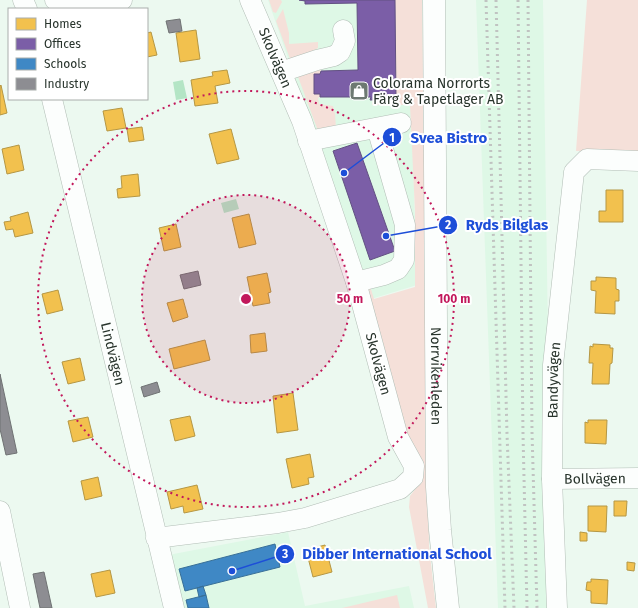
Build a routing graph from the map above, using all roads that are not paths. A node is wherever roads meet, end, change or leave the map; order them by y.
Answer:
1 (55, 0) edge
2 (122, 0) edge
3 (250, 0) edge
4 (434, 0) edge
5 (343, 30) dead end
6 (281, 72) junction
7 (52, 100) edge
8 (401, 123) dead end
9 (377, 128) junction
10 (308, 141) junction
11 (638, 162) edge
12 (356, 282) junction
13 (638, 478) edge
14 (552, 479) junction
15 (0, 512) edge
16 (156, 538) junction
17 (20, 608) edge
18 (174, 608) edge
19 (448, 608) edge
20 (558, 608) edge

1 - 2 street
3 - 6 street, Skolvägen
4 - 19 main road, Norrvikenleden
5 - 6 street
6 - 10 street, Skolvägen
7 - 16 street, Lindvägen
8 - 9 street
9 - 10 street
9 - 12 street
10 - 12 street, Skolvägen
11 - 14 street, Bandyvägen
12 - 16 street, Skolvägen
13 - 14 street, Bollvägen
14 - 20 street, Bandyvägen
15 - 17 street
16 - 18 street, Lindvägen

